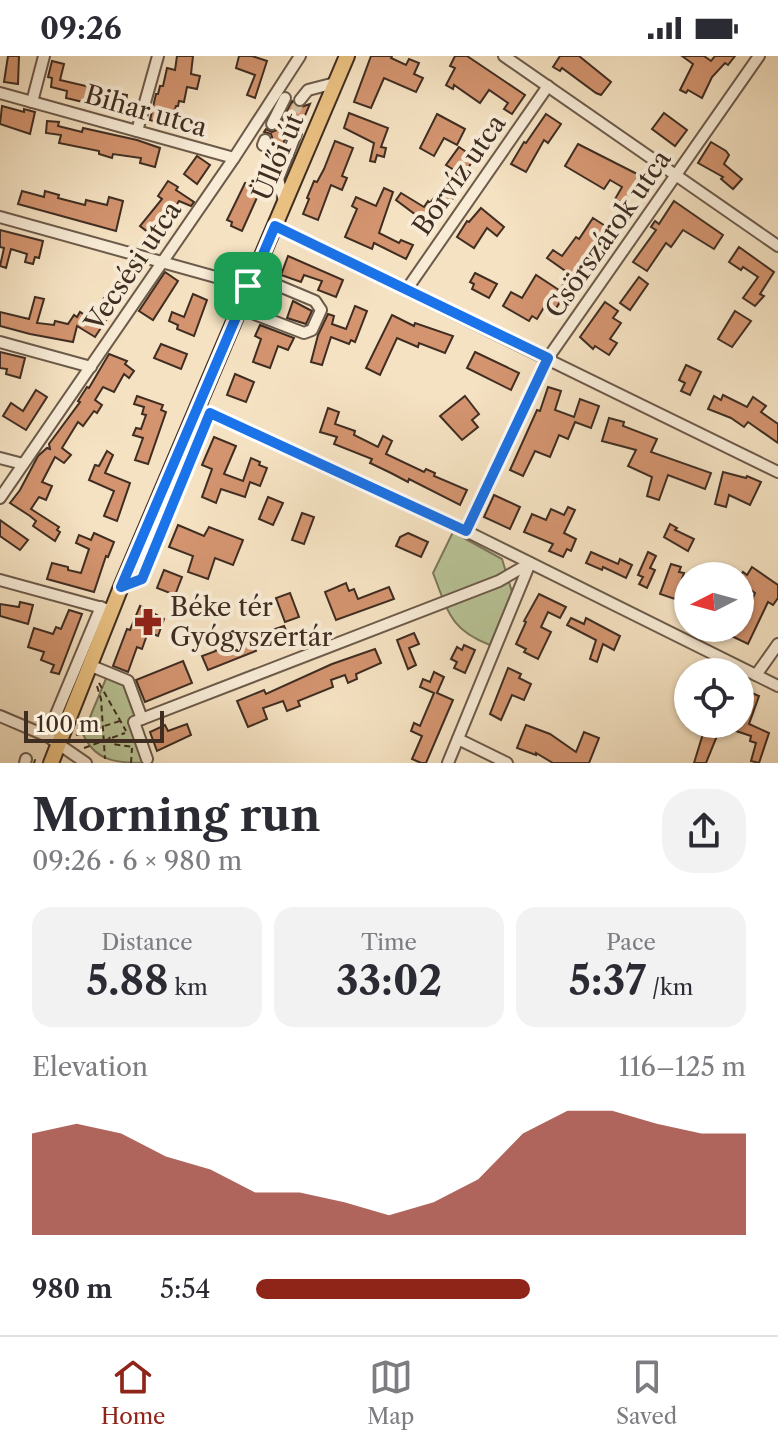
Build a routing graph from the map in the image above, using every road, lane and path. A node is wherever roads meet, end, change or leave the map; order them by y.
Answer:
1 (44, 56) edge
2 (158, 56) edge
3 (300, 56) edge
4 (347, 56) edge
5 (505, 56) edge
6 (759, 56) edge
7 (335, 83) junction
8 (548, 86) junction
9 (0, 93) edge
10 (32, 102) junction
11 (272, 124) dead end
12 (137, 131) junction
13 (296, 134) tunnel mouth
14 (265, 140) dead end
15 (288, 155) junction
16 (234, 158) junction
17 (677, 175) junction
18 (285, 204) junction
19 (0, 217) edge
20 (275, 226) junction
21 (778, 246) edge
22 (161, 261) junction
23 (251, 281) junction
24 (407, 289) junction
25 (239, 308) junction
26 (0, 342) edge
27 (548, 358) junction
28 (91, 367) junction
29 (204, 410) junction
30 (0, 458) edge
31 (23, 464) junction
32 (778, 472) edge
33 (0, 498) edge
34 (466, 531) junction
35 (530, 563) junction
36 (0, 580) edge
37 (106, 609) junction
38 (778, 644) edge
39 (89, 665) junction
40 (756, 675) junction
41 (778, 686) edge
42 (0, 716) edge
43 (142, 719) junction
44 (122, 720) junction
45 (103, 728) junction
46 (126, 732) junction
47 (76, 735) dead end
48 (109, 737) junction
49 (104, 739) junction
50 (458, 739) junction
51 (53, 740) junction
52 (137, 746) junction
53 (84, 748) dead end
54 (105, 759) dead end
55 (149, 760) edge
56 (51, 763) edge
57 (86, 763) edge
58 (131, 763) edge
59 (448, 763) edge
60 (507, 763) edge

1 - 10 street
2 - 12 street
3 - 16 street, Vecsési utca
4 - 7 main road, Üllői út
5 - 8 street
6 - 17 street, Csörszárok utca
7 - 11 street
7 - 18 main road, Üllői út
8 - 17 street
8 - 24 street, Borvíz utca
9 - 10 street, Bihar utca
10 - 12 street, Bihar utca
12 - 16 street, Bihar utca
13 - 15 street
14 - 15 street
15 - 18 street
16 - 22 street, Vecsési utca
17 - 21 street
17 - 27 street, Csörszárok utca
18 - 20 main road, Üllői út
19 - 22 street
20 - 23 main road, Üllői út
20 - 24 street
22 - 23 street
22 - 28 street, Vecsési utca
23 - 25 main road, Üllői út
23 - 25 street
24 - 27 street
25 - 29 main road, Üllői út
26 - 28 street
27 - 32 street
27 - 34 street, Csörszárok utca
28 - 31 street, Vecsési utca
29 - 34 street
29 - 37 main road, Üllői út
30 - 31 street
31 - 33 street, Vecsési utca
34 - 35 street
35 - 40 street
35 - 43 street
35 - 50 street
36 - 37 street
37 - 39 main road, Üllői út
37 - 51 street
38 - 40 street
39 - 43 street
39 - 51 main road, Üllői út
40 - 41 street
42 - 51 street
43 - 52 street
44 - 45 path
44 - 45 path
44 - 46 path
45 - 47 path
45 - 49 path
46 - 48 path
46 - 52 path
48 - 49 path
48 - 52 path
49 - 53 path
49 - 54 path
50 - 59 street
50 - 60 street
51 - 56 main road, Üllői út
51 - 57 street
52 - 55 street
52 - 58 path

